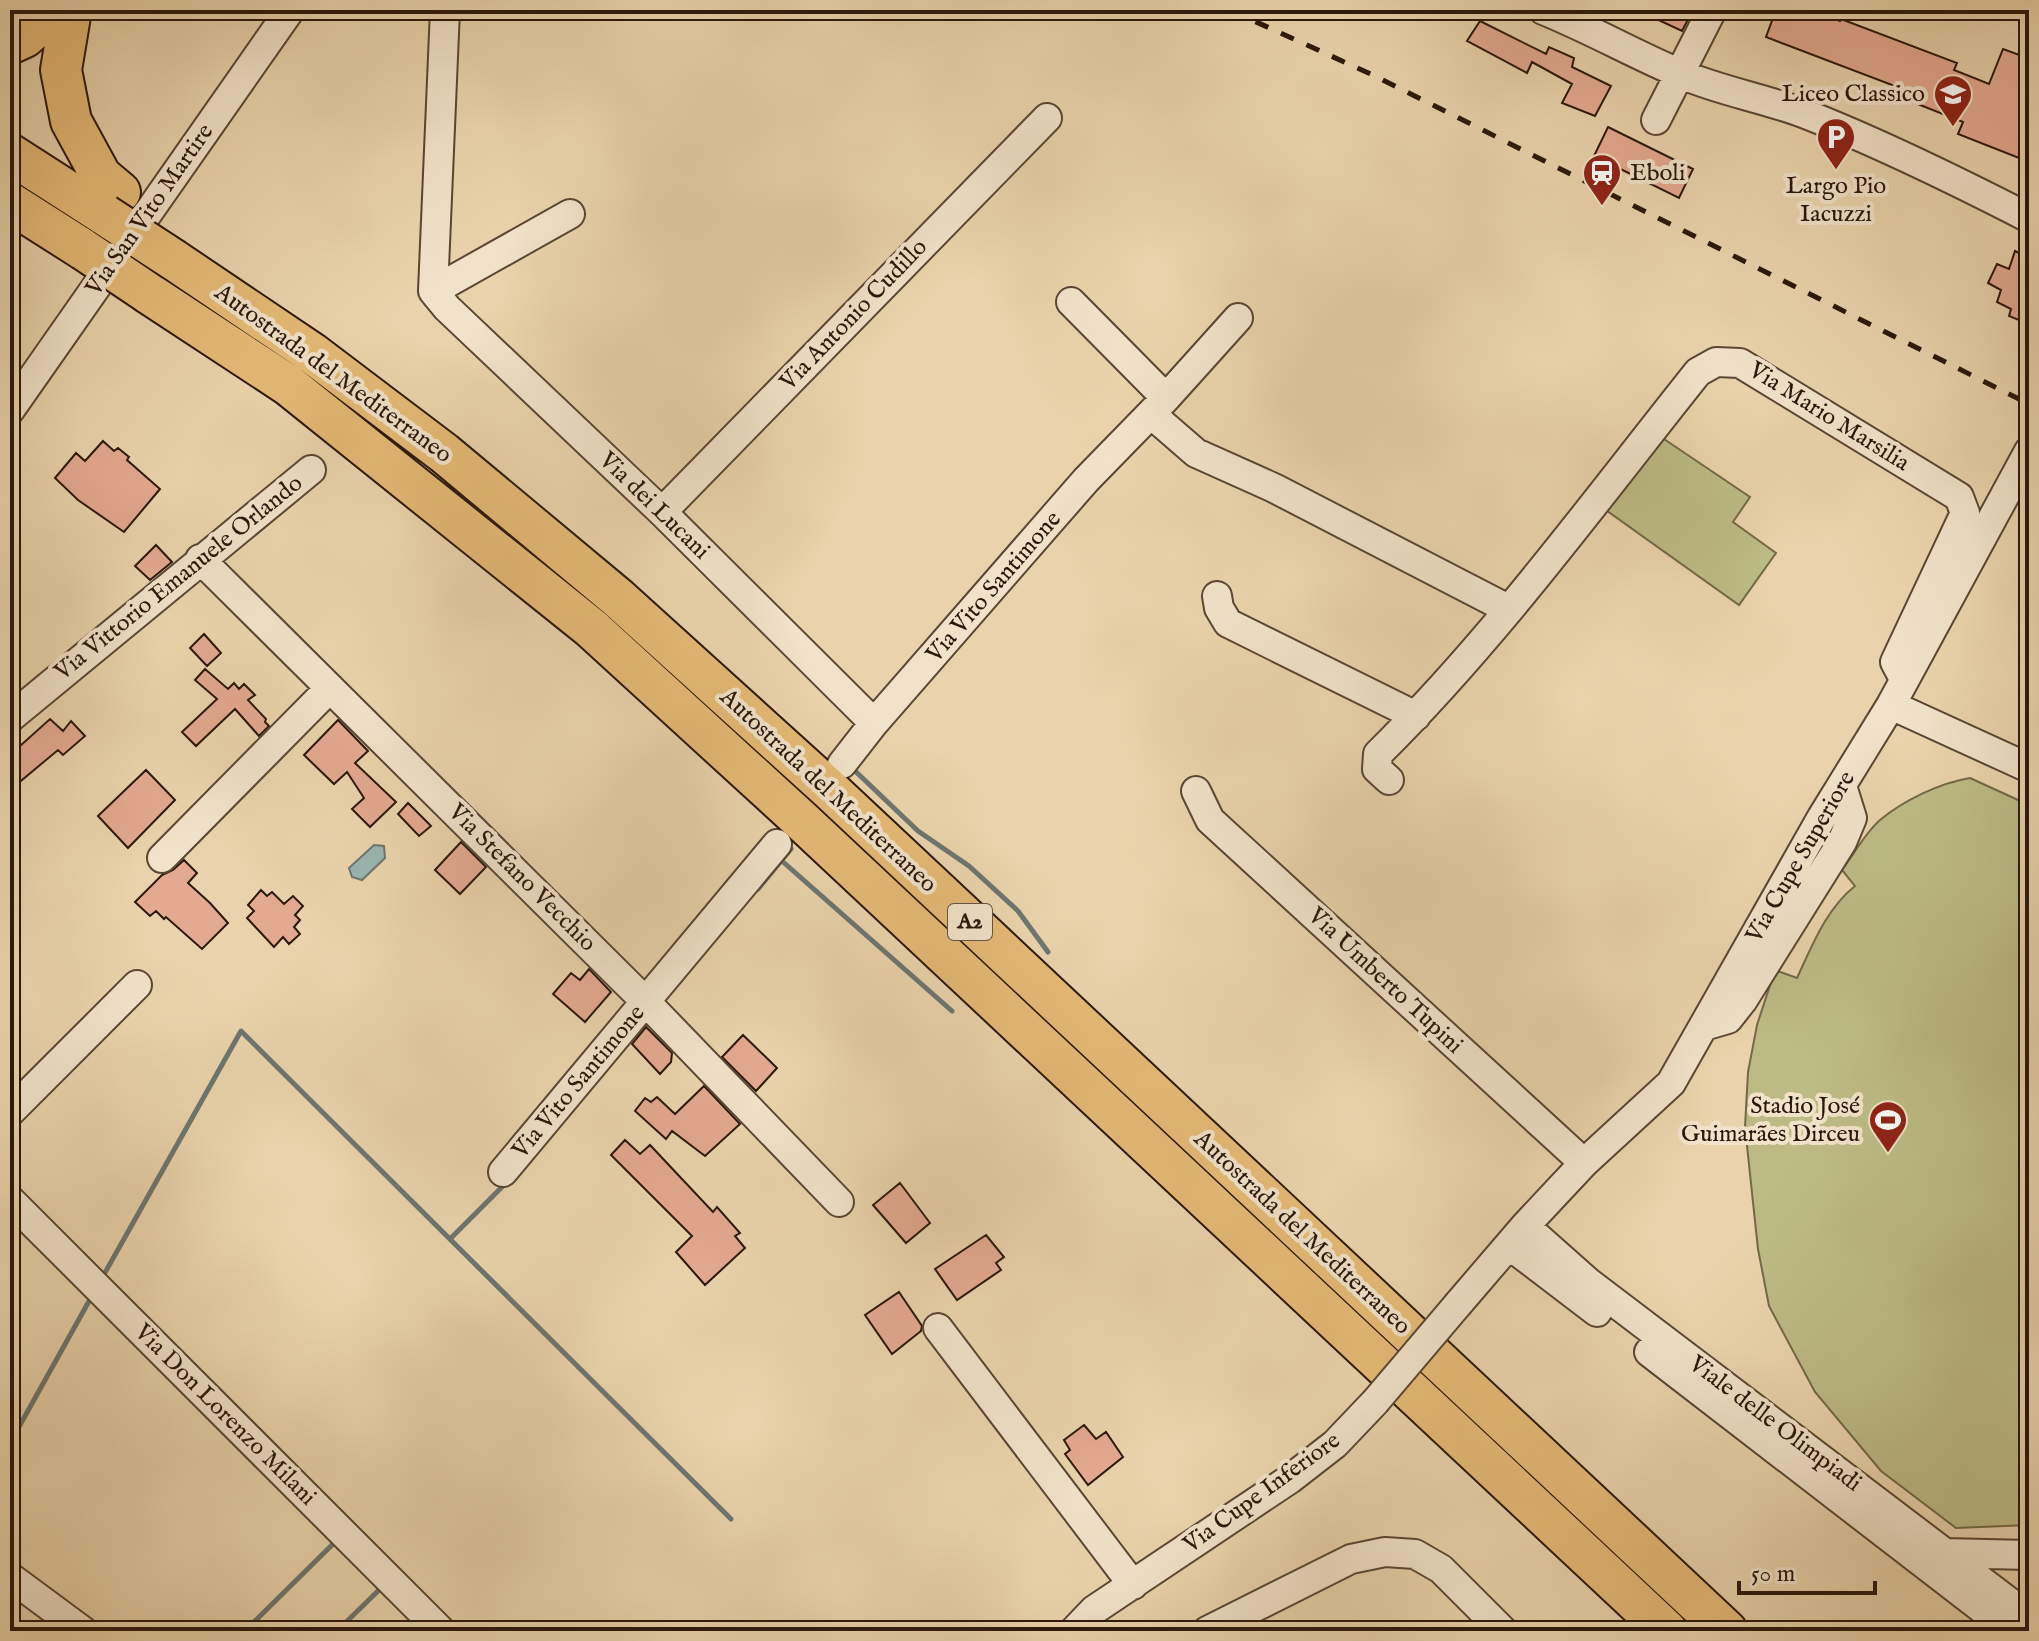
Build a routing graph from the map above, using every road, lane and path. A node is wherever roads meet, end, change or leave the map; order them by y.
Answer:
1 (55, 10) edge
2 (71, 10) edge
3 (290, 10) edge
4 (445, 10) edge
5 (1543, 10) edge
6 (1712, 10) edge
7 (10, 44) edge
8 (1681, 74) junction
9 (1047, 118) dead end
10 (1656, 120) dead end
11 (10, 154) edge
12 (10, 203) edge
13 (112, 204) junction
14 (570, 214) dead end
15 (2029, 218) edge
16 (10, 228) edge
17 (78, 256) junction
18 (433, 291) junction
19 (1071, 302) dead end
20 (1238, 318) dead end
21 (1158, 406) junction
22 (10, 410) edge
23 (2029, 451) edge
24 (311, 470) dead end
25 (662, 512) junction
26 (200, 559) junction
27 (1217, 596) dead end
28 (1508, 609) junction
29 (1904, 679) junction
30 (330, 688) junction
31 (1891, 705) junction
32 (1416, 716) junction
33 (10, 718) edge
34 (874, 723) junction
35 (842, 764) dead end
36 (2029, 768) edge
37 (1389, 780) dead end
38 (1196, 791) dead end
39 (777, 844) dead end
40 (162, 858) dead end
41 (137, 985) dead end
42 (646, 1002) junction
43 (10, 1112) edge
44 (1584, 1163) junction
45 (503, 1172) dead end
46 (10, 1200) edge
47 (839, 1202) dead end
48 (1517, 1235) junction
49 (938, 1328) dead end
50 (1944, 1553) junction
51 (2029, 1555) edge
52 (10, 1577) edge
53 (1133, 1585) junction
54 (2029, 1617) edge
55 (83, 1631) edge
56 (441, 1631) edge
57 (1074, 1631) edge
58 (1207, 1631) edge
59 (1503, 1631) edge
60 (1667, 1631) edge
61 (1727, 1631) edge
62 (2011, 1631) edge

1 - 7 highway
2 - 13 highway
3 - 22 street, Via San Vito Martire
4 - 18 street
5 - 8 street
6 - 8 street
8 - 10 street
8 - 15 street
9 - 25 street, Via Antonio Cudillo
11 - 13 highway, Autostrada del Mediterraneo / A2
12 - 17 highway, Autostrada del Mediterraneo / A2
13 - 61 highway, Autostrada del Mediterraneo / A2, bridge
14 - 18 street
16 - 17 highway
17 - 60 highway, Autostrada del Mediterraneo / A2, bridge
18 - 25 street, Via dei Lucani
19 - 21 street
20 - 21 street, Via Vito Santimone
21 - 28 street
21 - 34 street, Via Vito Santimone
23 - 29 street, Via Cupe Superiore
24 - 26 street, Via Vittorio Emanuele Orlando
25 - 34 street, Via dei Lucani
26 - 30 street, Via Stefano Vecchio
26 - 33 street, Via Vittorio Emanuele Orlando
27 - 32 street
28 - 29 street, Via Mario Marsilia
28 - 32 street, Via Mario Marsilia
29 - 31 street, Via Cupe Superiore
30 - 40 street
30 - 42 street, Via Stefano Vecchio
31 - 36 street
31 - 44 street, Via Cupe Superiore
32 - 37 street, Via Mario Marsilia
34 - 35 street, Via Vito Santimone
38 - 44 street, Via Umberto Tupini
39 - 42 street, Via Vito Santimone
41 - 43 street
42 - 45 street, Via Vito Santimone
42 - 47 street, Via Stefano Vecchio
44 - 48 street, Via Cupe Superiore
46 - 56 street, Via Don Lorenzo Milani
48 - 50 street, Viale delle Olimpiadi
48 - 53 street, Via Cupe Inferiore, bridge
48 - 62 street, Viale delle Olimpiadi
49 - 53 street
50 - 51 street
50 - 54 street, Viale delle Olimpiadi
52 - 55 street
53 - 57 street, Via Cupe Inferiore
58 - 59 street

